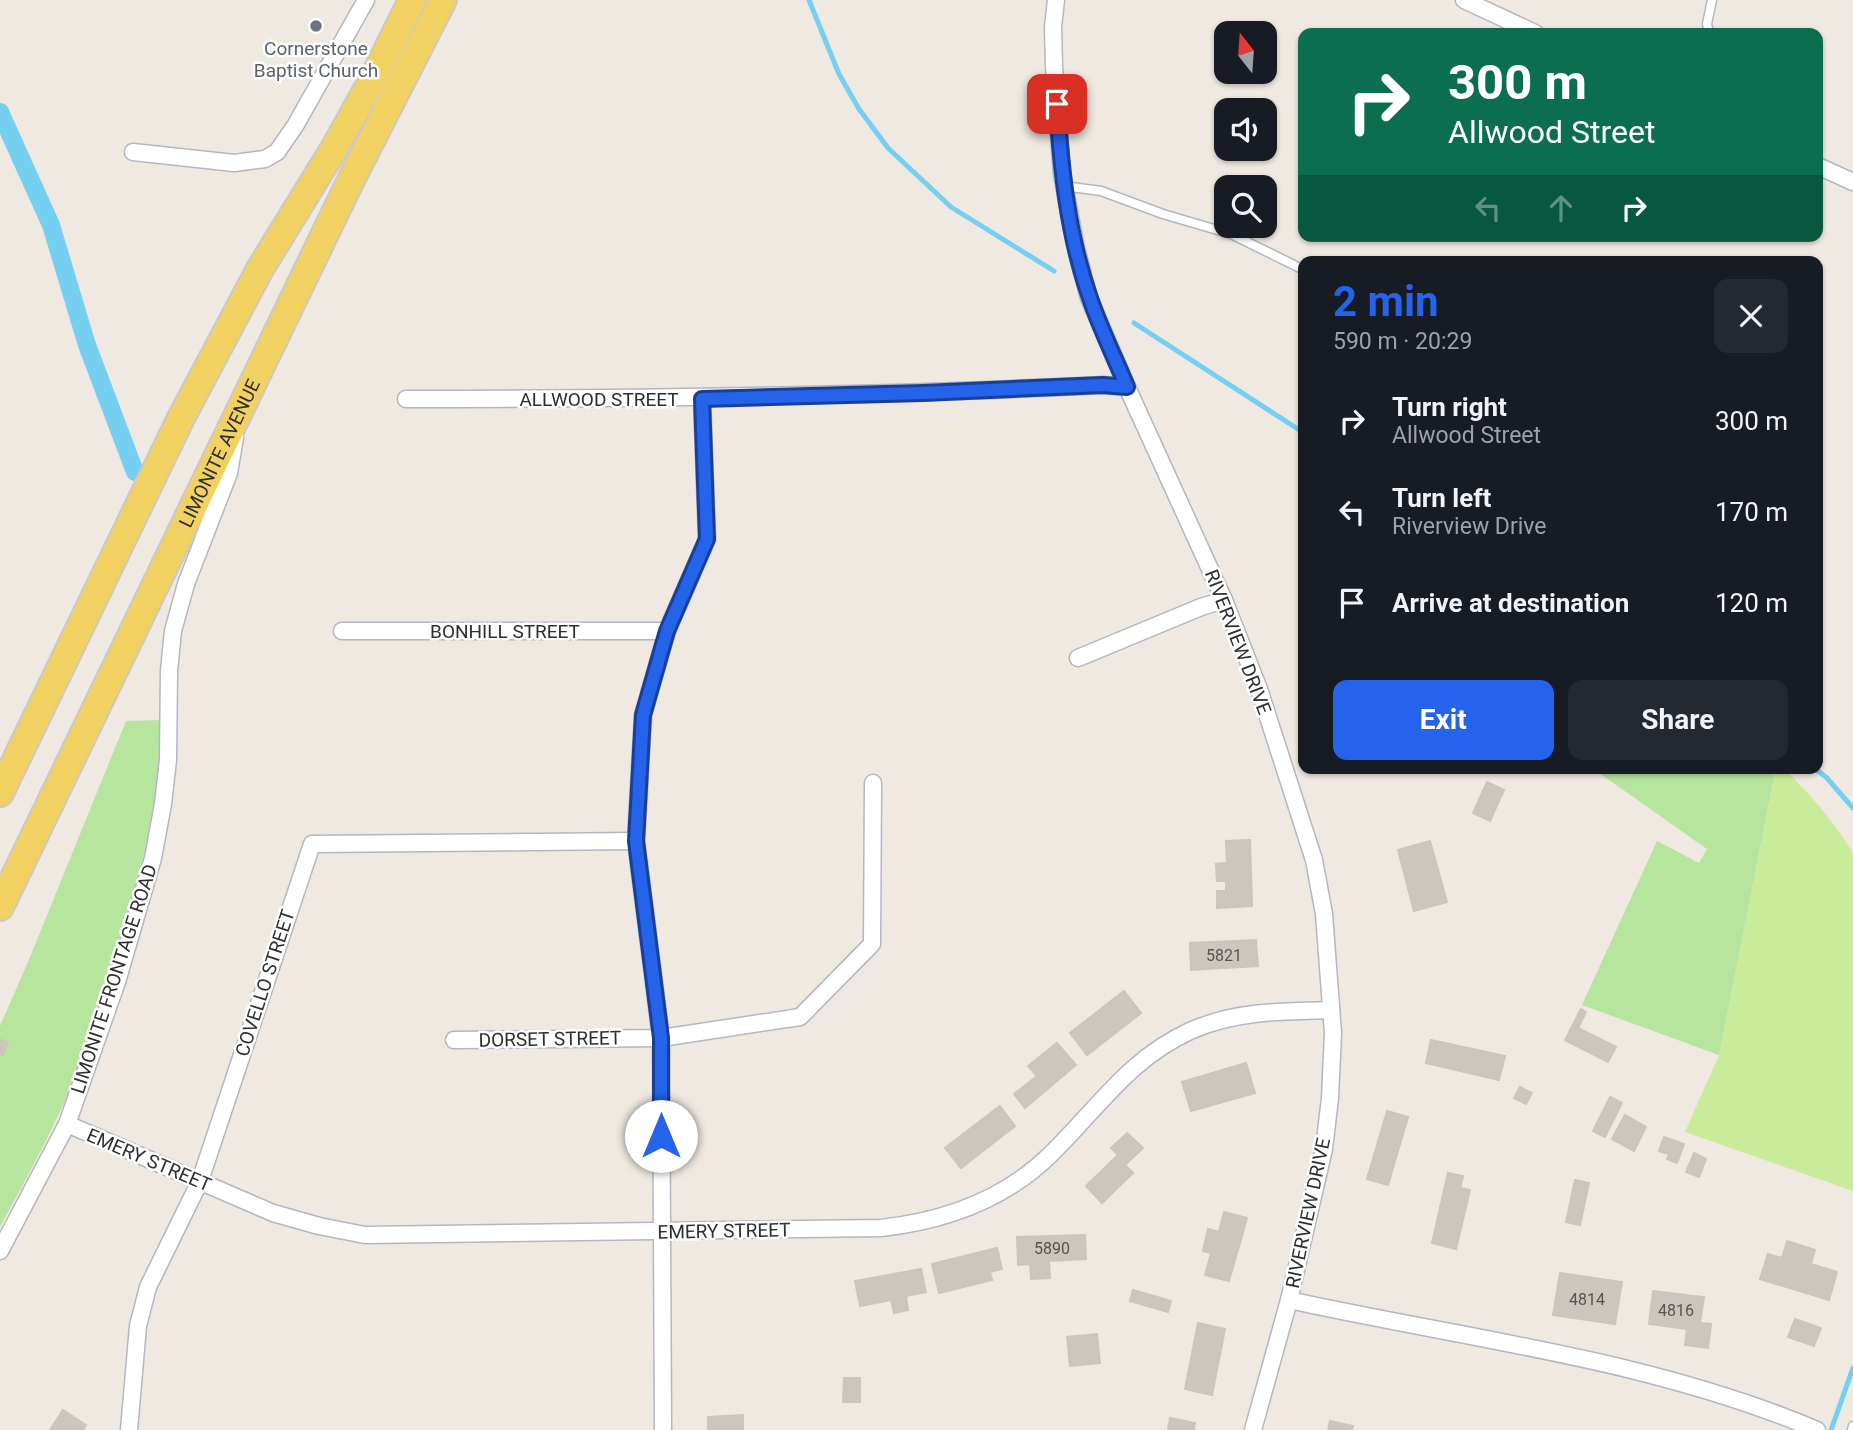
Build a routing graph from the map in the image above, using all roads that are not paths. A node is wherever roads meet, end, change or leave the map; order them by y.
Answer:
1 (366, 0) edge
2 (412, 0) edge
3 (443, 0) edge
4 (1056, 0) edge
5 (1464, 0) edge
6 (1712, 0) edge
7 (1524, 28) edge
8 (1708, 28) edge
9 (133, 152) dead end
10 (1823, 168) edge
11 (1853, 182) edge
12 (1064, 186) junction
13 (1298, 267) edge
14 (1127, 387) junction
15 (702, 399) junction
16 (406, 400) dead end
17 (242, 407) junction
18 (1224, 600) junction
19 (342, 631) dead end
20 (667, 631) junction
21 (1078, 658) dead end
22 (873, 783) dead end
23 (0, 793) edge
24 (636, 841) junction
25 (0, 907) edge
26 (1331, 1010) junction
27 (661, 1038) junction
28 (454, 1040) dead end
29 (67, 1124) junction
30 (200, 1181) junction
31 (662, 1232) junction
32 (0, 1251) edge
33 (1289, 1300) junction
34 (1815, 1429) edge
35 (129, 1430) edge
36 (663, 1430) edge
37 (1253, 1430) edge

1 - 9 street
2 - 23 main road
3 - 17 main road, LIMONITE AVENUE
4 - 12 street, RIVERVIEW DRIVE
5 - 7 street
6 - 8 lane
10 - 11 street
12 - 13 lane
12 - 14 street, RIVERVIEW DRIVE
14 - 15 street, ALLWOOD STREET
14 - 18 street, RIVERVIEW DRIVE
15 - 16 street, ALLWOOD STREET
15 - 20 street
17 - 25 main road, LIMONITE AVENUE
17 - 29 street, LIMONITE FRONTAGE ROAD
18 - 21 street
18 - 26 street, RIVERVIEW DRIVE
19 - 20 street, BONHILL STREET
20 - 24 street
22 - 27 street, DORSET STREET
24 - 27 street
24 - 30 street, COVELLO STREET
26 - 31 street, EMERY STREET
26 - 33 street, RIVERVIEW DRIVE
27 - 28 street, DORSET STREET
27 - 31 street
29 - 30 street, EMERY STREET
29 - 32 street, LIMONITE FRONTAGE ROAD
30 - 31 street, EMERY STREET
30 - 35 street, COVELLO STREET
31 - 36 street
33 - 34 street, RIVERVIEW DRIVE
33 - 37 street, RIVERVIEW DRIVE

